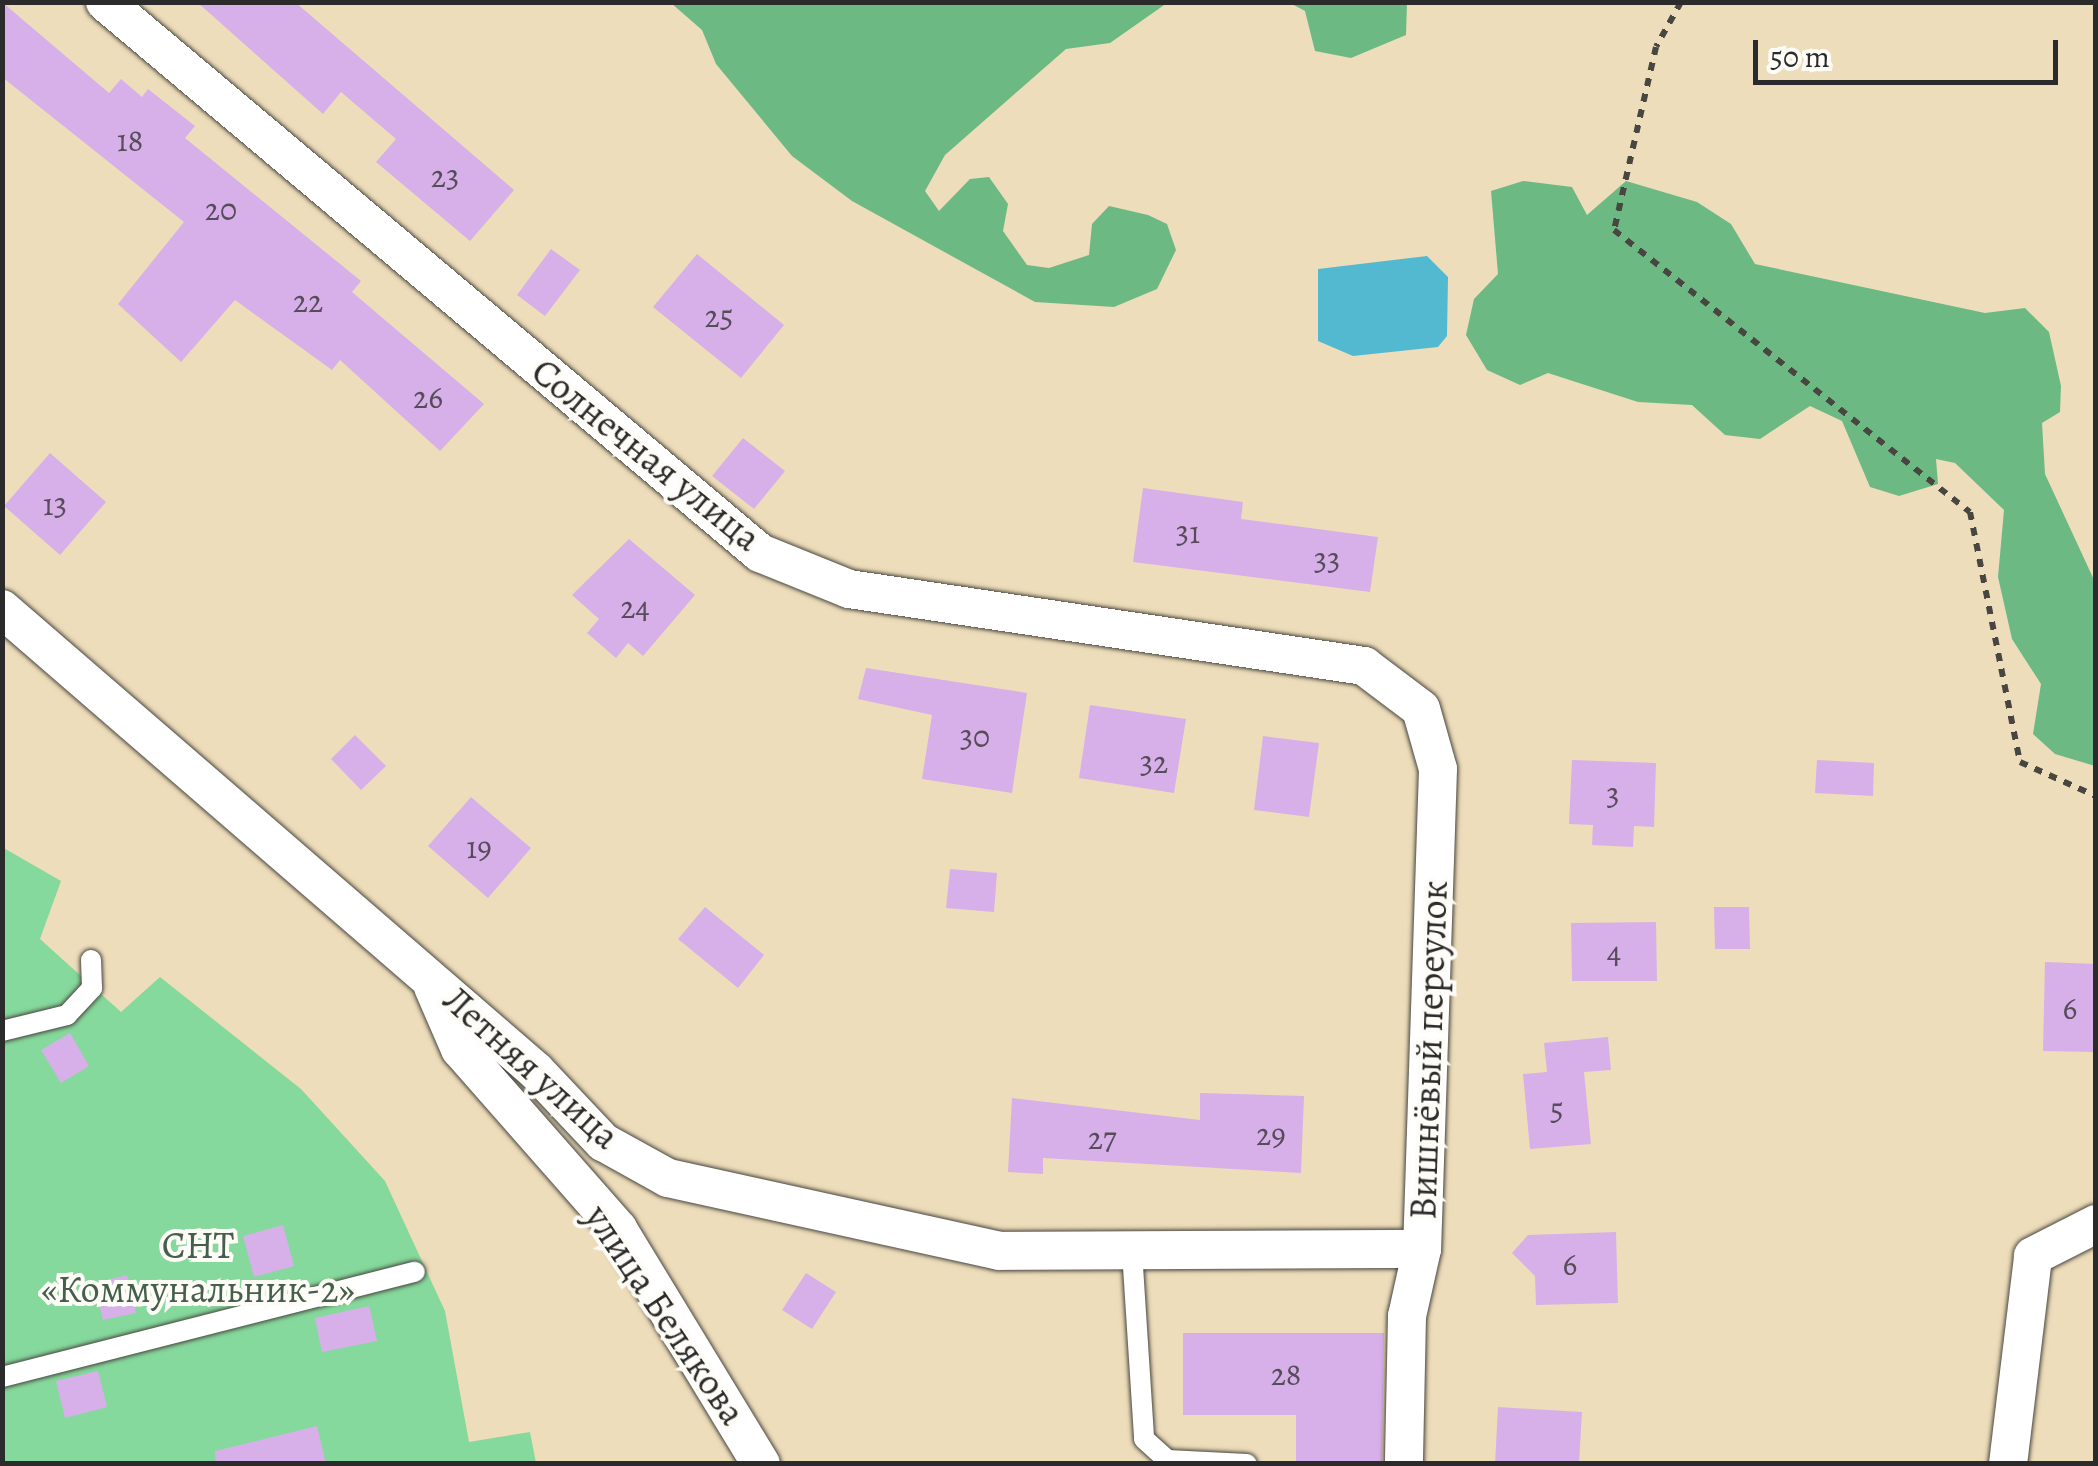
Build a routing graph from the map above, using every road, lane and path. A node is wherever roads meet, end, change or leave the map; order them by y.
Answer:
1 (104, 2) edge
2 (1681, 2) edge
3 (2, 609) edge
4 (1364, 666) joint
5 (2096, 796) edge
6 (91, 960) dead end
7 (428, 974) junction
8 (2, 1031) edge
9 (2096, 1224) edge
10 (1422, 1249) junction
11 (1132, 1252) junction
12 (416, 1272) dead end
13 (2, 1377) edge
14 (762, 1464) edge
15 (1246, 1464) edge
16 (1404, 1464) edge
17 (2008, 1464) edge

1 - 4 street, Солнечная улица
2 - 5 path
3 - 7 street, Летняя улица
4 - 10 street, Вишнёвый переулок
6 - 8 lane
7 - 11 street, Летняя улица
7 - 14 street, улица Белякова
9 - 17 street
10 - 11 street, Летняя улица
10 - 16 street, Вишнёвый переулок
11 - 15 lane
12 - 13 lane

